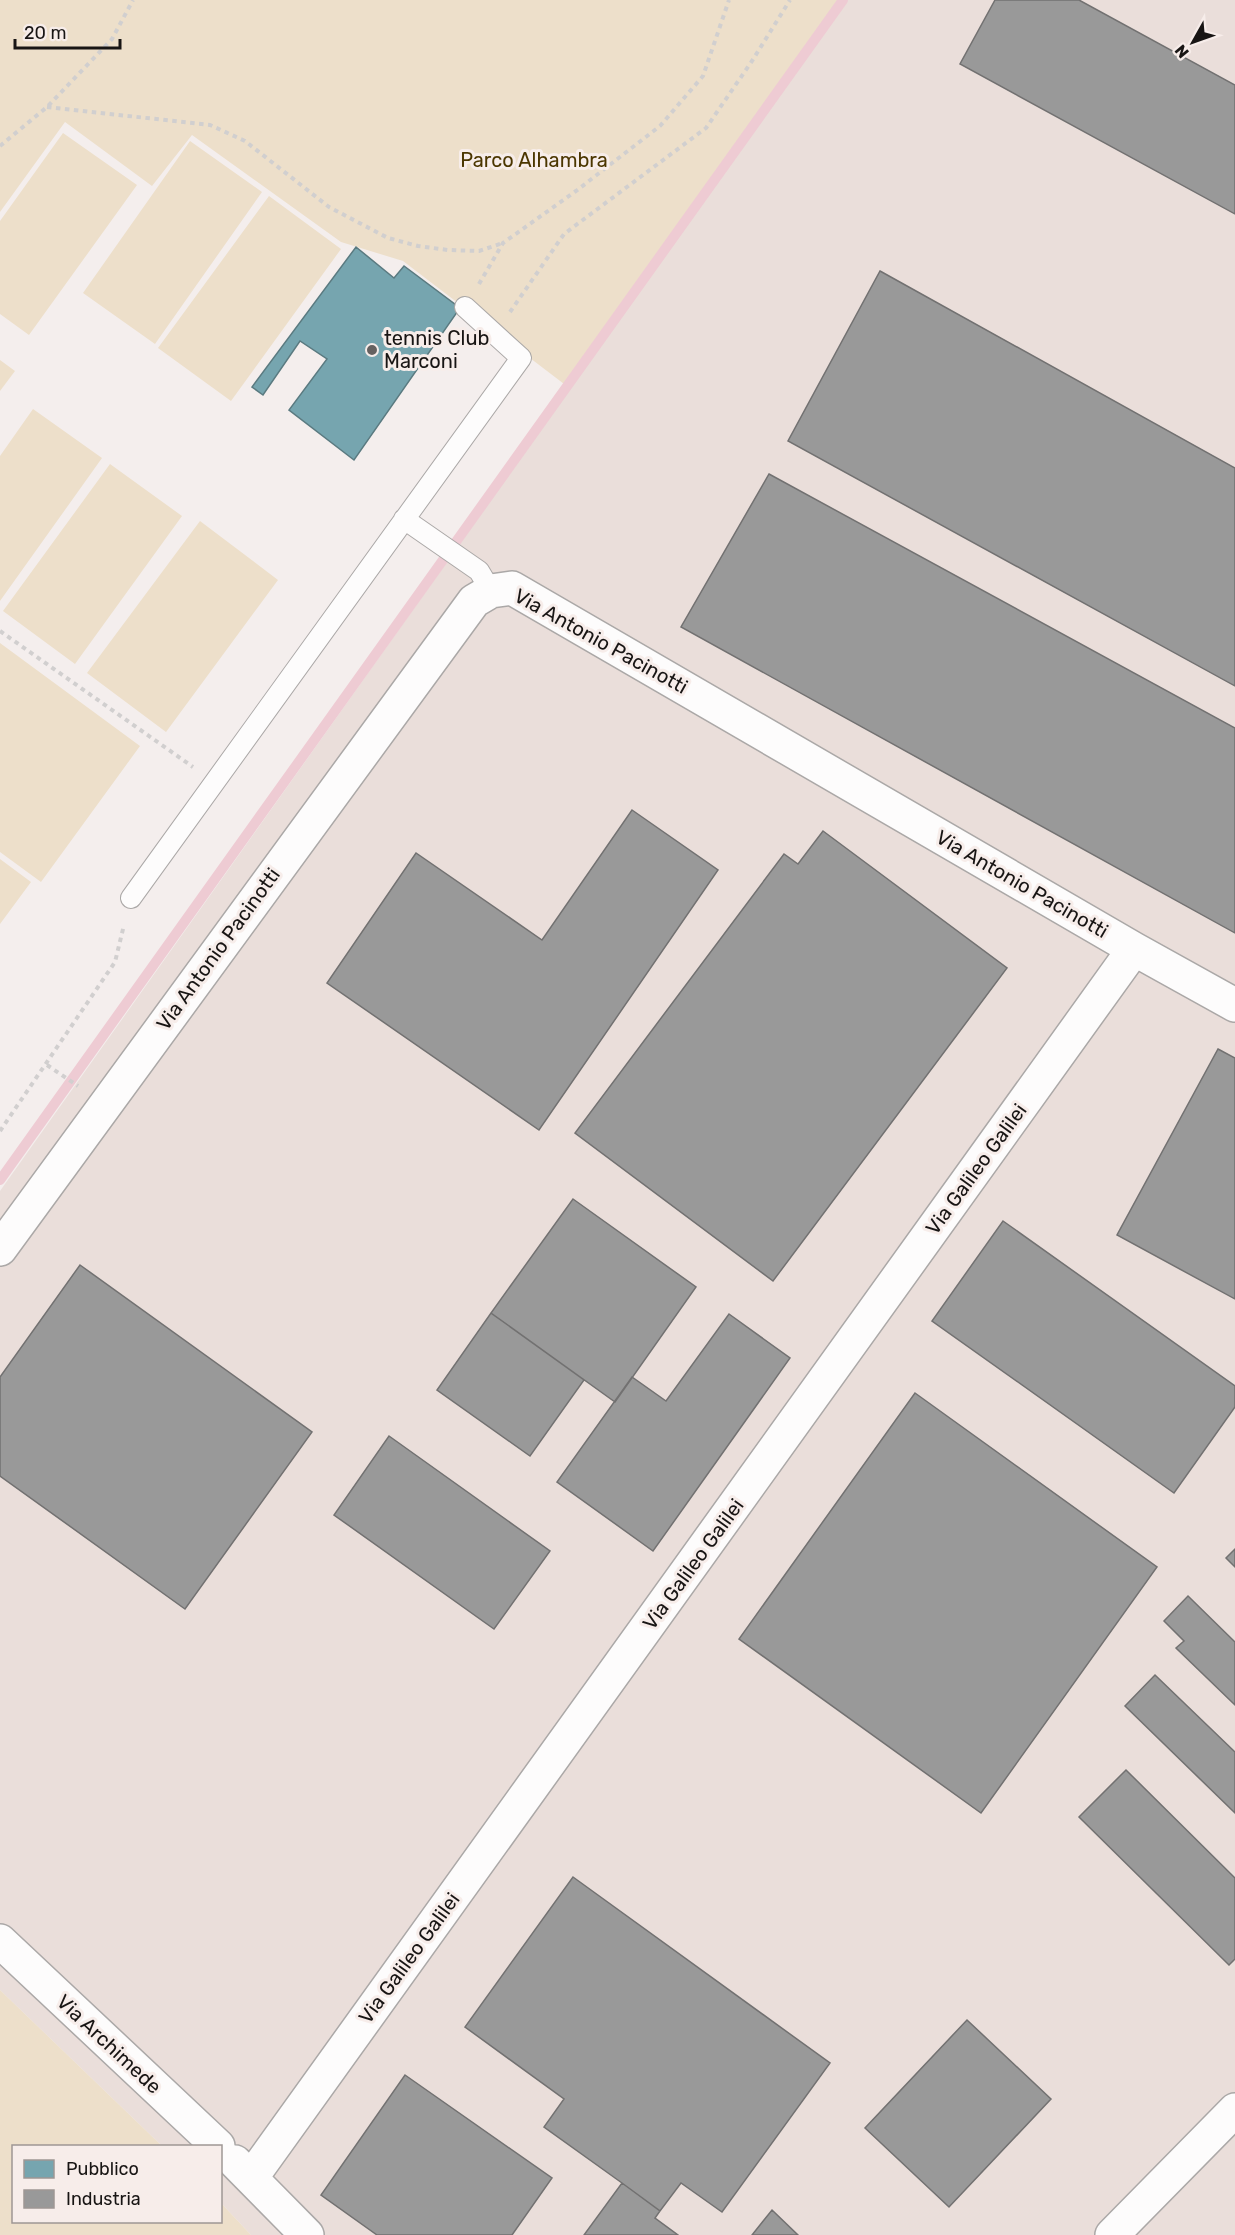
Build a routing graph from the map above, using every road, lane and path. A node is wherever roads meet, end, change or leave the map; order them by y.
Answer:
1 (133, 0) edge
2 (729, 0) edge
3 (790, 0) edge
4 (47, 107) junction
5 (0, 146) edge
6 (503, 243) junction
7 (465, 307) joint
8 (495, 334) junction
9 (404, 519) junction
10 (485, 581) junction
11 (0, 631) edge
12 (215, 783) junction
13 (131, 898) joint
14 (1134, 949) junction
15 (1235, 1005) edge
16 (47, 1065) junction
17 (81, 1088) dead end
18 (0, 1131) edge
19 (0, 1249) edge
20 (0, 1941) edge
21 (1235, 2110) edge
22 (216, 2145) edge
23 (222, 2151) edge
24 (252, 2178) junction
25 (308, 2235) edge
26 (1112, 2235) edge

1 - 4 path
2 - 6 path
3 - 8 path
4 - 5 path
4 - 6 path
6 - 7 path
7 - 8 lane
8 - 9 lane
9 - 10 lane
9 - 12 lane
10 - 14 street, Via Antonio Pacinotti
10 - 19 street, Via Antonio Pacinotti
11 - 12 path
12 - 13 lane
13 - 16 path
14 - 15 street, Via Antonio Pacinotti
14 - 24 street, Via Galileo Galilei
16 - 17 path
16 - 18 path
20 - 22 street, Via Archimede
21 - 26 street
23 - 24 street, Via Archimede
24 - 25 street, Via Archimede

